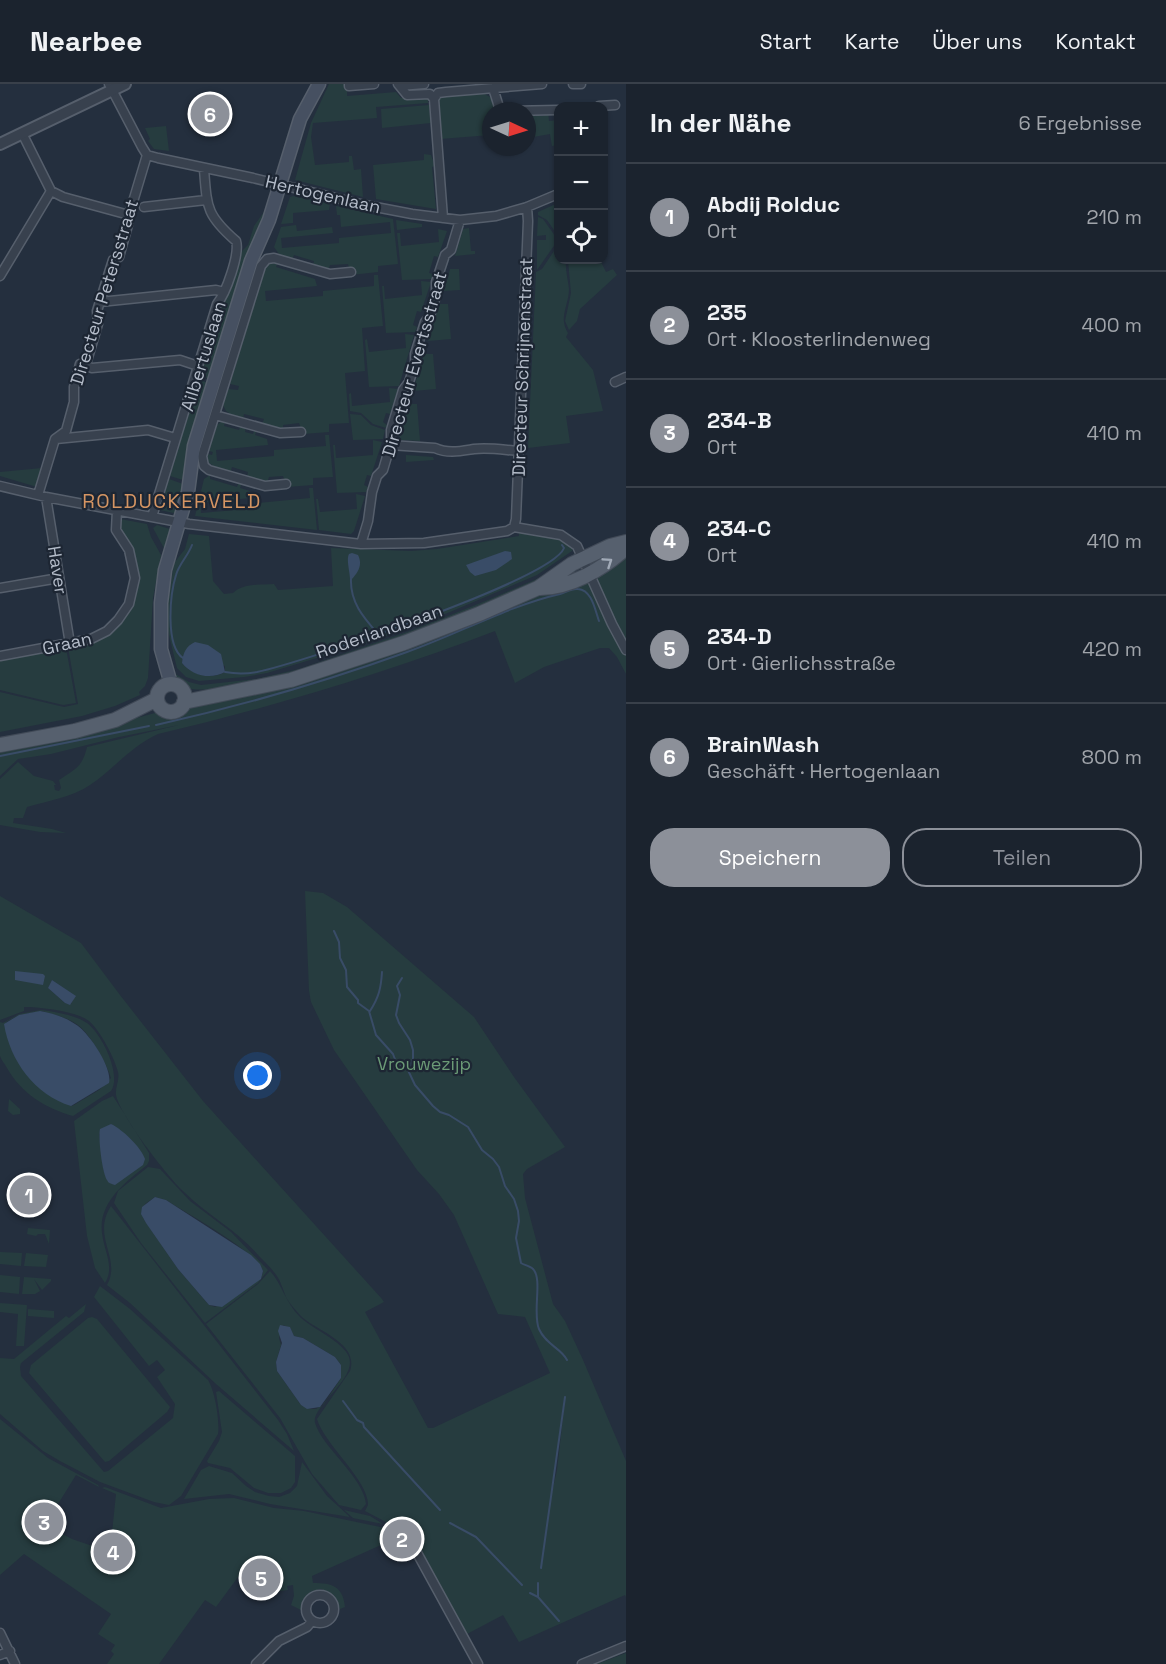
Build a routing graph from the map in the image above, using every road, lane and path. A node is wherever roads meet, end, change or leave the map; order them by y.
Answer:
1 (125, 84) edge
2 (319, 84) edge
3 (349, 84) edge
4 (374, 84) edge
5 (424, 84) edge
6 (542, 84) edge
7 (573, 84) edge
8 (581, 84) edge
9 (399, 85) edge
10 (111, 87) edge
11 (474, 87) edge
12 (493, 88) junction
13 (434, 99) junction
14 (608, 105) edge
15 (615, 105) dead end
16 (554, 110) edge
17 (22, 134) junction
18 (0, 144) edge
19 (147, 155) junction
20 (204, 169) junction
21 (280, 184) junction
22 (51, 191) junction
23 (554, 196) edge
24 (206, 200) junction
25 (144, 207) dead end
26 (527, 207) junction
27 (129, 215) junction
28 (443, 218) junction
29 (460, 220) junction
30 (351, 272) dead end
31 (0, 276) edge
32 (224, 292) junction
33 (100, 302) junction
34 (80, 364) junction
35 (198, 366) junction
36 (626, 377) edge
37 (615, 382) dead end
38 (219, 384) junction
39 (215, 415) junction
40 (301, 432) dead end
41 (175, 438) junction
42 (56, 439) junction
43 (390, 445) junction
44 (519, 451) junction
45 (286, 484) dead end
46 (0, 486) edge
47 (42, 496) junction
48 (117, 510) junction
49 (152, 517) junction
50 (179, 522) junction
51 (514, 527) junction
52 (626, 542) edge
53 (361, 544) junction
54 (626, 548) edge
55 (583, 558) junction
56 (589, 573) junction
57 (59, 578) junction
58 (0, 588) edge
59 (538, 588) junction
60 (70, 644) junction
61 (626, 650) edge
62 (0, 656) edge
63 (168, 685) junction
64 (183, 697) junction
65 (159, 703) junction
66 (0, 745) edge
67 (416, 1551) dead end
68 (312, 1621) dead end
69 (0, 1633) edge
70 (626, 1646) edge
71 (10, 1651) junction
72 (0, 1655) edge
73 (15, 1664) edge
74 (256, 1664) edge
75 (478, 1664) edge
76 (582, 1664) edge

1 - 10 street
2 - 21 main road, Ailbertuslaan
3 - 4 street
5 - 9 street
6 - 12 street
7 - 8 street
9 - 13 street
10 - 17 street
10 - 19 street
11 - 12 street
11 - 13 street
12 - 16 street
13 - 28 street
14 - 15 street
17 - 18 street
17 - 22 street
19 - 20 street, Hertogenlaan
19 - 27 street, Directeur Petersstraat
20 - 21 street, Hertogenlaan
20 - 24 street
21 - 28 street, Hertogenlaan
21 - 38 main road, Ailbertuslaan
22 - 27 street
22 - 31 street
23 - 26 street, Hertogenlaan
24 - 25 street
24 - 32 street, Ailbertuslaan
26 - 29 street, Hertogenlaan
26 - 44 street, Directeur Schrijnenstraat
27 - 33 street, Directeur Petersstraat
28 - 29 street, Hertogenlaan
29 - 43 street, Directeur Evertsstraat
30 - 38 street, Ailbertuslaan
32 - 33 street
32 - 35 street, Ailbertuslaan
33 - 34 street, Directeur Petersstraat
34 - 35 street
34 - 42 street, Directeur Petersstraat
35 - 41 street, Ailbertuslaan
36 - 37 street
38 - 39 street, Ailbertuslaan
38 - 50 main road, Ailbertuslaan
39 - 40 street, Ailbertuslaan
39 - 45 street, Ailbertuslaan
41 - 42 street
41 - 49 street, Ailbertuslaan
42 - 47 street, Directeur Petersstraat
43 - 44 street
43 - 53 street, Directeur Evertsstraat
44 - 51 street, Directeur Schrijnenstraat
46 - 47 street
47 - 48 street
47 - 57 street, Haver
48 - 49 street
48 - 60 street, Graan
49 - 50 street
50 - 53 street
50 - 63 main road, Ailbertuslaan
51 - 53 street
51 - 55 street
52 - 55 main road, Roderlandbaan
56 -> 54 main road, Roderlandbaan
55 - 56 street
55 - 59 main road, Roderlandbaan
56 - 59 main road, Roderlandbaan
56 - 61 street
57 - 58 street
57 - 60 street, Haver
59 - 64 main road, Roderlandbaan
60 - 62 street, Graan
63 - 64 main road
63 - 65 main road
64 - 65 main road
65 - 66 main road
67 - 75 street
68 - 74 street
69 - 71 street
70 - 76 street
71 - 72 street
71 - 73 street

